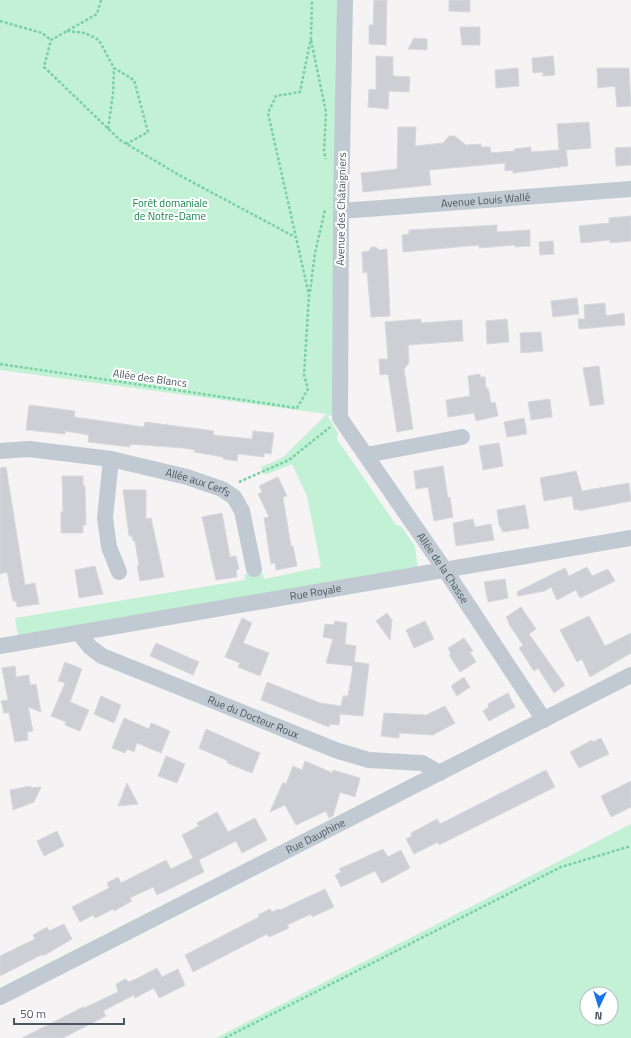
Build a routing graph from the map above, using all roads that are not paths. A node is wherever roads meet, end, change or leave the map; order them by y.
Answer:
1 (344, 0) edge
2 (631, 189) edge
3 (341, 211) junction
4 (340, 418) joint
5 (462, 437) dead end
6 (0, 451) edge
7 (366, 455) junction
8 (111, 459) junction
9 (631, 538) edge
10 (254, 570) dead end
11 (445, 570) junction
12 (119, 572) dead end
13 (79, 633) junction
14 (0, 646) edge
15 (631, 676) edge
16 (544, 720) junction
17 (440, 773) junction
18 (0, 997) edge

1 - 3 street, Avenue des Châtaigniers
2 - 3 street, Avenue Louis Wallé
3 - 4 street, Avenue des Châtaigniers
4 - 7 street, Allée de la Chasse
5 - 7 street
6 - 8 street, Allée aux Cerfs
7 - 11 street, Allée de la Chasse
8 - 10 street, Allée aux Cerfs
8 - 12 street
9 - 11 street, Rue Royale
11 - 13 street, Rue Royale
11 - 16 street, Allée de la Chasse
13 - 14 street, Rue Royale
13 - 17 street, Rue du Docteur Roux
15 - 16 street, Rue Dauphine
16 - 17 street, Rue Dauphine
17 - 18 street, Rue Dauphine

